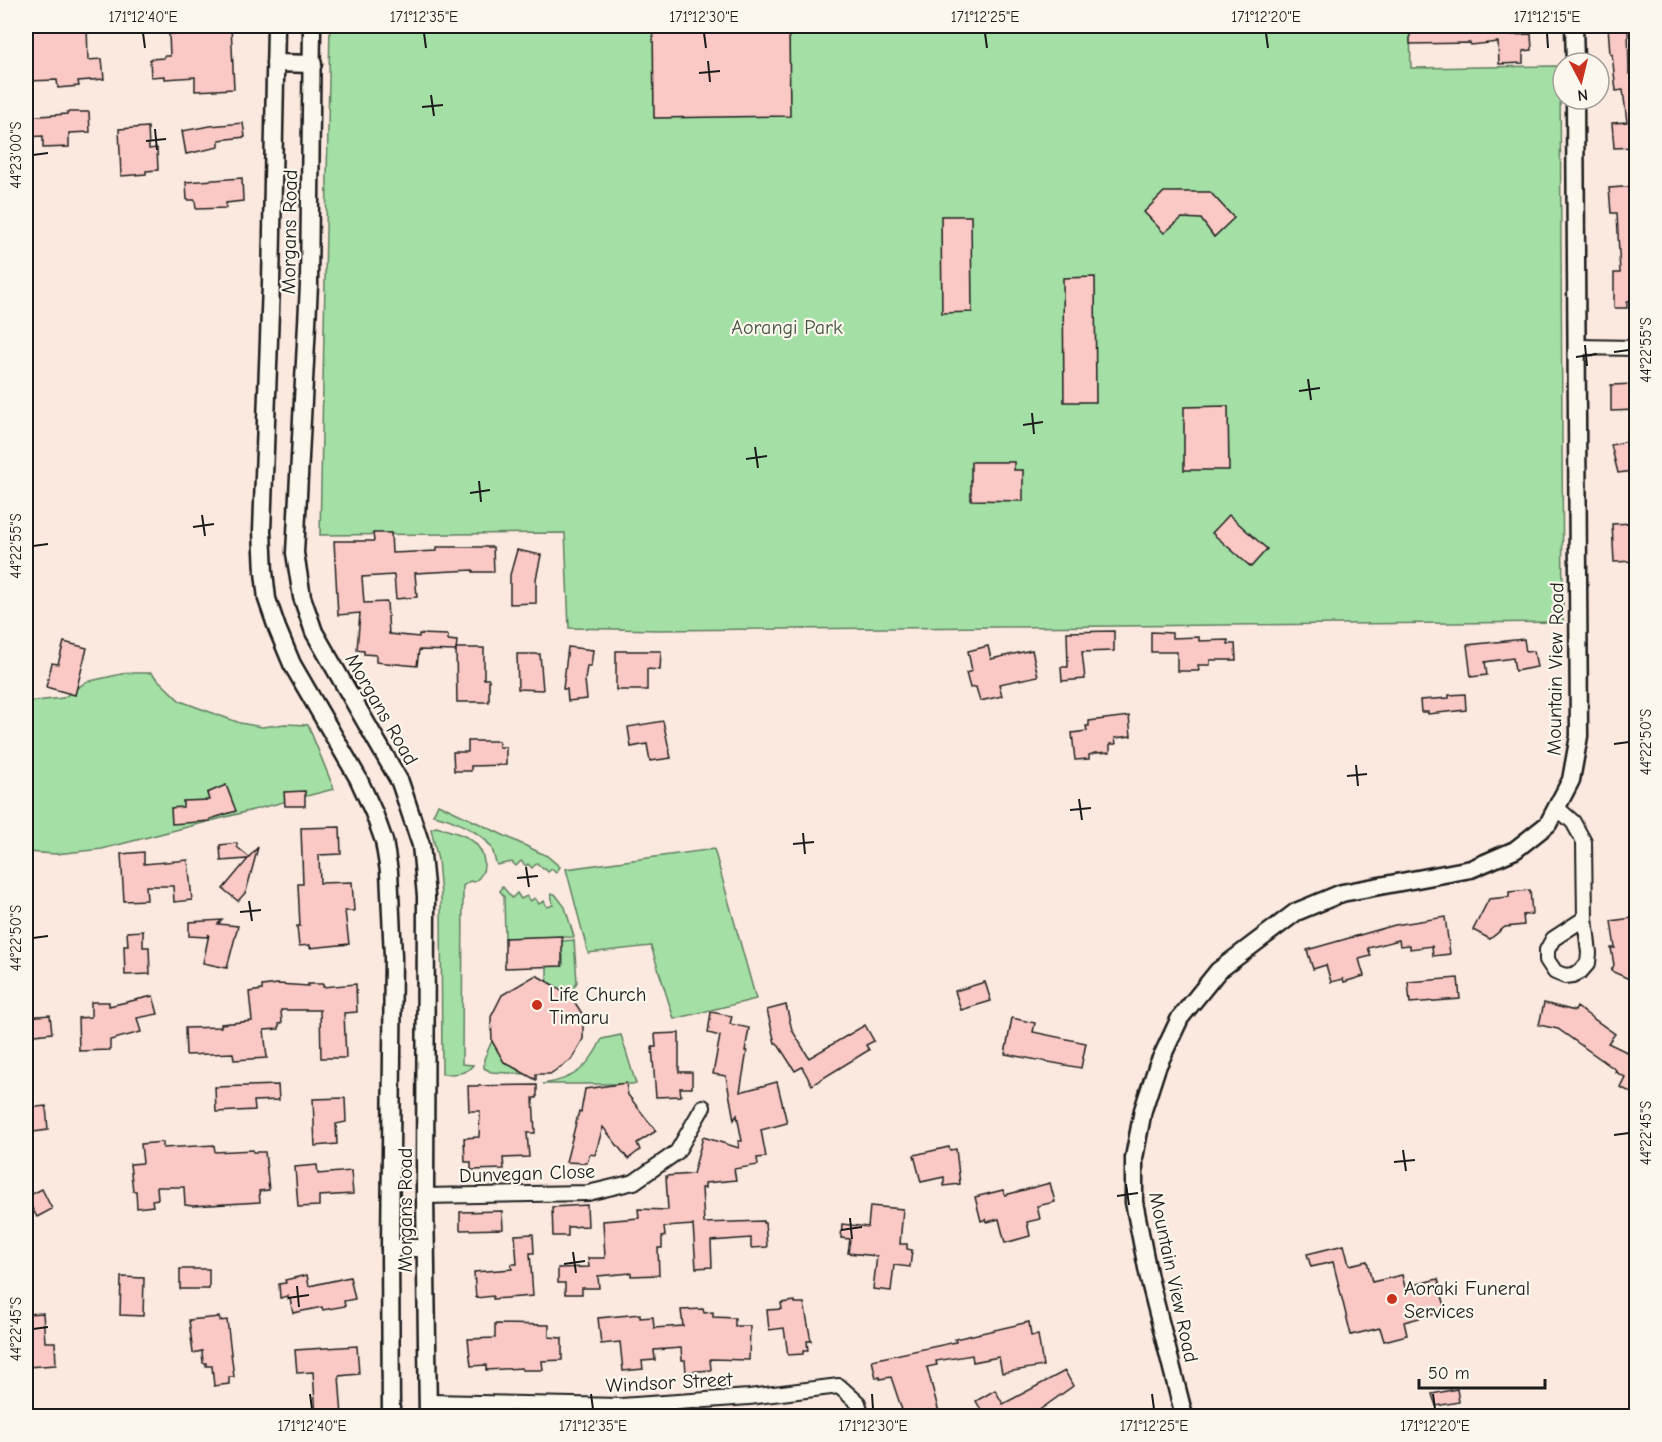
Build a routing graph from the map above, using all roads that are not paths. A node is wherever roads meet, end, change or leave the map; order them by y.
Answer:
1 (276, 26) edge
2 (312, 26) edge
3 (1574, 26) edge
4 (1575, 51) edge
5 (275, 63) junction
6 (312, 64) junction
7 (1575, 111) edge
8 (1576, 347) junction
9 (1636, 348) edge
10 (1557, 807) junction
11 (1585, 918) dead end
12 (703, 1107) dead end
13 (425, 1196) junction
14 (390, 1248) junction
15 (426, 1248) junction
16 (428, 1409) edge
17 (621, 1411) edge
18 (391, 1416) edge
19 (862, 1416) edge
20 (1184, 1416) edge

1 - 5 street, Morgans Road
2 - 6 street, Morgans Road
3 - 4 street
5 - 6 street
5 - 14 street, Morgans Road
6 - 13 street, Morgans Road
7 - 8 street, Mountain View Road
8 - 9 street
8 - 10 street, Mountain View Road
10 - 11 street
10 - 20 street, Mountain View Road
12 - 13 street, Dunvegan Close
13 - 15 street, Morgans Road
14 - 15 street
14 - 18 street, Morgans Road
15 - 16 street, Morgans Road
16 - 17 street, Windsor Street
17 - 19 street, Windsor Street

